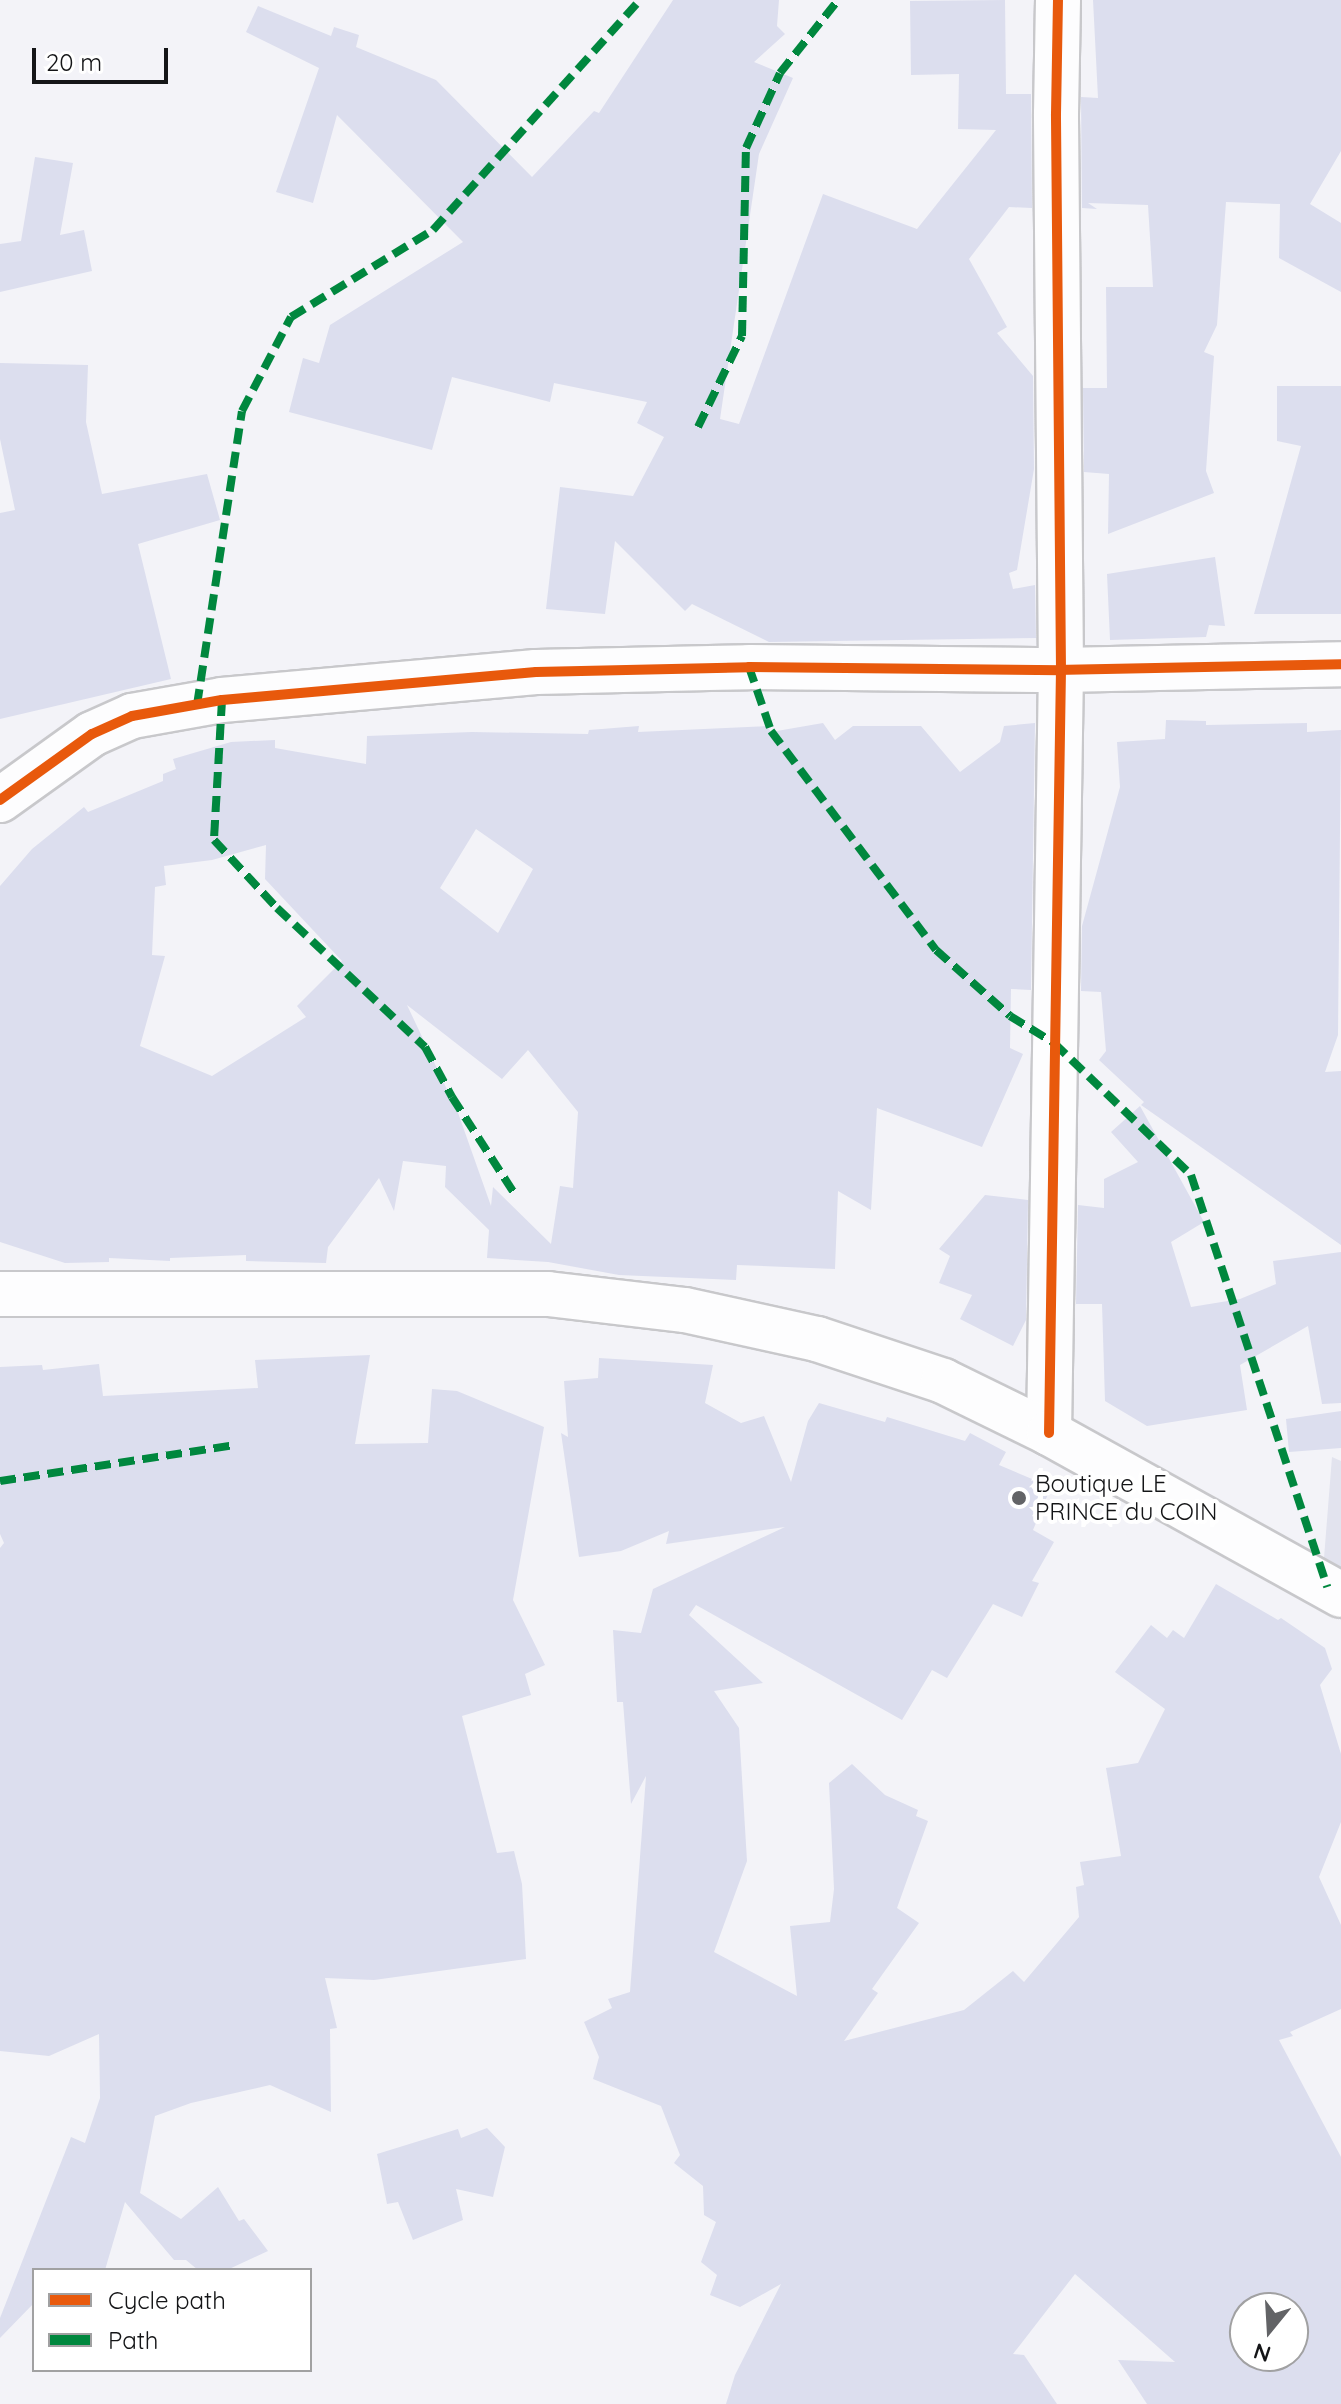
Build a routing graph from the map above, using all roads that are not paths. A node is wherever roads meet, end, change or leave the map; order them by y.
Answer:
1 (1058, 0) edge
2 (1341, 664) edge
3 (1061, 670) junction
4 (0, 800) edge
5 (0, 1294) edge
6 (1049, 1433) junction
7 (1341, 1595) edge

1 - 3 street
2 - 3 street
3 - 4 street
3 - 6 street
5 - 6 street
6 - 7 street

